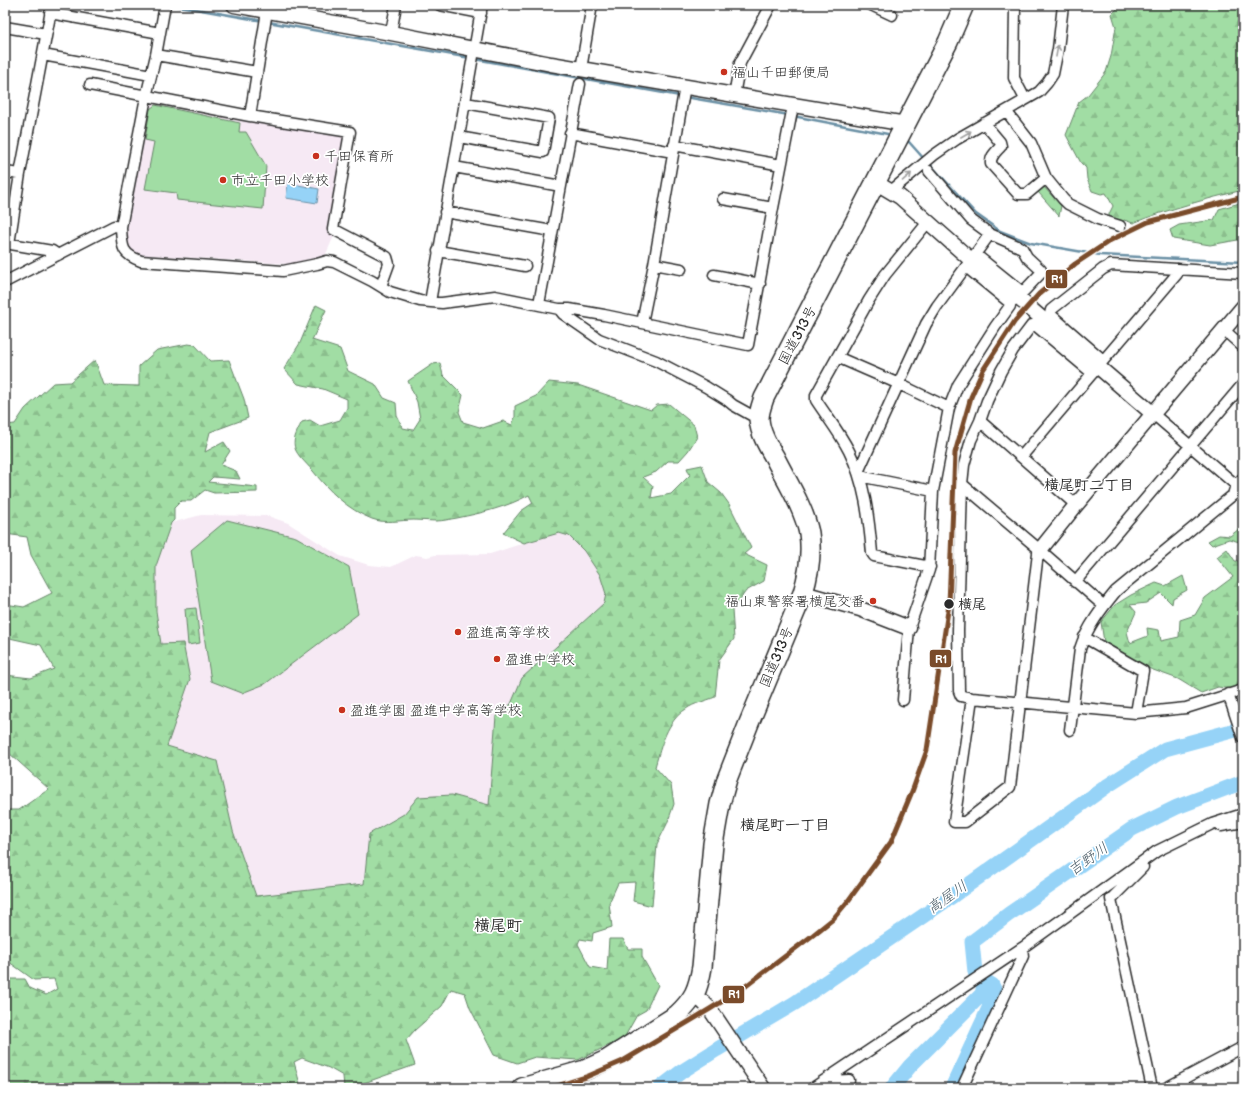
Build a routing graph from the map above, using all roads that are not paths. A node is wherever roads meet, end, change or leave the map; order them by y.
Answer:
1 (234, 5) edge
2 (396, 5) edge
3 (440, 5) edge
4 (592, 5) edge
5 (771, 5) edge
6 (871, 5) edge
7 (964, 5) edge
8 (1063, 5) edge
9 (165, 6) edge
10 (1016, 8) dead end
11 (51, 9) edge
12 (481, 9) edge
13 (266, 14) edge
14 (892, 15) dead end
15 (5, 27) edge
16 (160, 33) junction
17 (391, 33) junction
18 (46, 34) junction
19 (42, 55) junction
20 (156, 55) junction
21 (473, 55) junction
22 (580, 69) junction
23 (257, 72) junction
24 (152, 74) junction
25 (580, 84) dead end
26 (90, 85) dead end
27 (684, 93) junction
28 (734, 95) junction
29 (146, 97) junction
30 (1025, 99) junction
31 (466, 103) junction
32 (1006, 111) junction
33 (792, 112) junction
34 (250, 116) junction
35 (984, 123) junction
36 (570, 134) junction
37 (901, 134) junction
38 (460, 137) junction
39 (673, 148) junction
40 (781, 164) junction
41 (454, 167) junction
42 (926, 167) junction
43 (5, 172) edge
44 (20, 174) junction
45 (1046, 178) junction
46 (560, 186) junction
47 (883, 187) junction
48 (723, 199) dead end
49 (773, 208) junction
50 (445, 212) junction
51 (928, 222) junction
52 (1120, 226) dead end
53 (121, 227) junction
54 (552, 231) junction
55 (990, 234) junction
56 (7, 244) edge
57 (438, 250) junction
58 (58, 255) junction
59 (971, 260) junction
60 (654, 264) junction
61 (524, 266) dead end
62 (681, 269) dead end
63 (1178, 269) junction
64 (1243, 273) edge
65 (714, 276) dead end
66 (5, 282) edge
67 (760, 284) junction
68 (381, 286) junction
69 (430, 302) junction
70 (539, 304) junction
71 (1243, 307) edge
72 (559, 309) junction
73 (642, 323) junction
74 (1224, 330) junction
75 (1243, 347) edge
76 (837, 357) junction
77 (1098, 366) junction
78 (899, 384) junction
79 (1243, 384) edge
80 (949, 408) junction
81 (1152, 413) junction
82 (759, 417) junction
83 (980, 422) junction
84 (1190, 445) junction
85 (1021, 457) junction
86 (858, 472) junction
87 (1240, 482) edge
88 (962, 484) junction
89 (933, 492) junction
90 (1076, 505) junction
91 (1040, 550) junction
92 (930, 566) junction
93 (1075, 582) junction
94 (803, 593) junction
95 (1104, 606) junction
96 (909, 628) junction
97 (1084, 638) junction
98 (1243, 690) edge
99 (1228, 694) junction
100 (972, 698) junction
101 (903, 700) dead end
102 (1020, 702) junction
103 (1074, 708) junction
104 (1136, 713) junction
105 (1070, 730) dead end
106 (1243, 738) edge
107 (1243, 814) edge
108 (1243, 822) edge
109 (1212, 824) junction
110 (1157, 851) junction
111 (1022, 948) junction
112 (694, 996) junction
113 (1243, 1047) edge
114 (831, 1077) junction
115 (524, 1088) edge
116 (763, 1088) edge
117 (813, 1088) edge
118 (848, 1088) edge
119 (962, 1088) edge
120 (1152, 1088) edge
121 (1166, 1088) edge

1 - 13 street
2 - 17 street
3 - 12 street
4 - 22 street
5 - 28 street
6 - 14 street
7 - 37 highway, 国道313号
30 -> 8 street
9 - 16 street
10 - 30 street
11 - 16 street
11 - 18 street
12 - 21 street
13 - 17 street
13 - 23 street
15 - 18 street
16 - 20 street
17 - 21 street
18 - 19 street
19 - 24 street
19 - 44 street
20 - 23 street
20 - 24 street
21 - 22 street
21 - 31 street
22 - 27 street
23 - 34 street
24 - 29 street
25 - 36 street
26 - 29 street
27 - 28 street
27 - 39 street
28 - 33 street
29 - 34 street
29 - 53 street
30 - 32 street
31 - 38 street
31 - 38 street
32 - 35 street
32 - 45 street
33 - 37 street
33 - 40 street
34 - 68 street
42 -> 35 street
35 - 45 street
36 - 39 street
36 - 46 street
37 - 47 highway, 国道313号
38 - 41 street
39 - 40 street
39 - 60 street
40 - 49 street
41 - 46 street
41 - 50 street
47 -> 42 street
42 - 55 street
43 - 44 street
44 - 56 street
45 - 52 street
46 - 54 street
47 - 51 street
47 - 82 highway, 国道313号
48 - 49 street
49 - 67 street
50 - 54 street
50 - 57 street
51 - 59 street
51 - 76 street
53 - 58 street
53 - 68 street
54 - 70 street
55 - 59 street
55 - 59 street
56 - 58 street
57 - 61 street
57 - 69 street
58 - 66 street
59 - 77 street
59 - 78 street
59 - 80 street
60 - 62 street
60 - 73 street
63 - 64 street
63 - 77 street
63 - 77 street
65 - 67 street
67 - 73 street
68 - 69 street
69 - 70 street
70 - 72 street
71 - 74 street
72 - 73 street
72 - 82 street
74 - 75 street
74 - 81 street
76 - 78 street
76 - 86 street
77 - 81 street
77 - 83 street
77 - 85 street
78 - 80 street
78 - 86 street
79 - 84 street
80 - 89 street
81 - 84 street
81 - 90 street
82 - 94 highway, 国道313号
83 - 85 street
83 - 88 street
84 - 87 street
84 - 93 street
85 - 90 street
86 - 89 street
86 - 92 street
87 - 95 street
88 - 91 street
88 - 100 street
89 - 92 street
90 - 91 street
91 - 93 street
91 - 102 street
92 - 96 street
93 - 95 street
94 - 96 street
94 - 112 highway, 国道313号
95 - 97 street
96 - 101 street
97 - 103 street
97 - 104 street
98 - 99 street
99 - 104 street
99 - 106 street
100 - 102 street
100 - 102 street
102 - 103 street
103 - 104 street
103 - 105 street
107 - 109 street
108 - 109 street
109 - 110 street
110 - 111 street
110 - 120 street
111 - 114 street
111 - 119 street
112 - 115 highway, 国道313号
112 - 116 street
113 - 121 street
114 - 117 street
114 - 118 street

